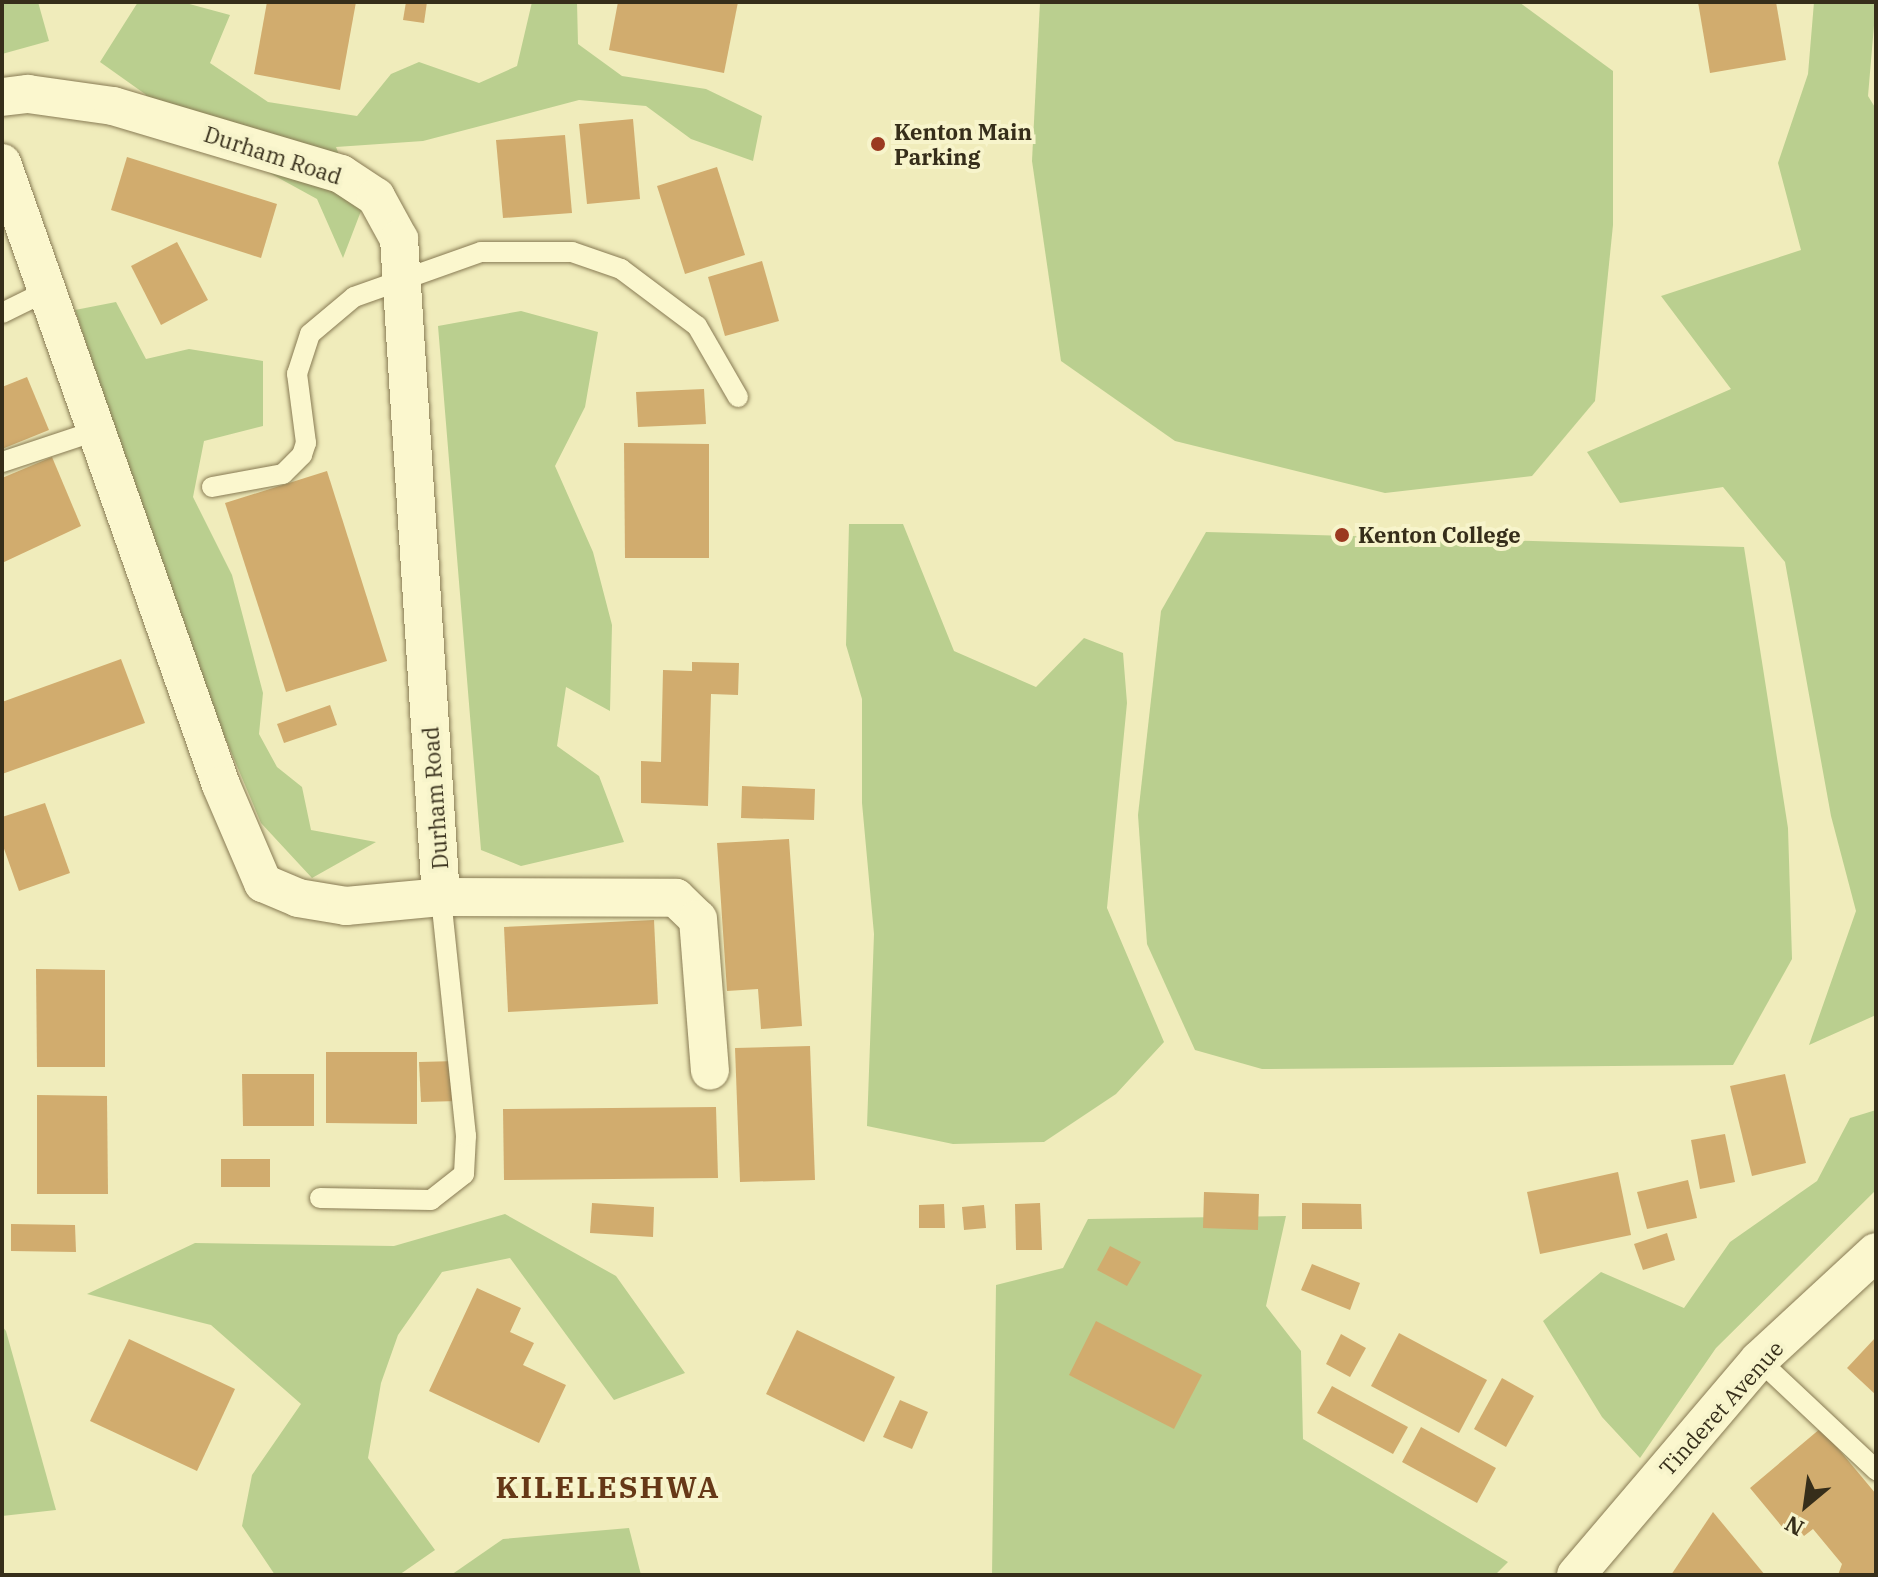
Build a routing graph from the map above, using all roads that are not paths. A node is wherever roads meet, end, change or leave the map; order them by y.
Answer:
1 (2, 97) edge
2 (2, 163) edge
3 (402, 281) junction
4 (47, 291) junction
5 (2, 313) edge
6 (738, 397) dead end
7 (95, 431) junction
8 (2, 462) edge
9 (212, 487) dead end
10 (441, 897) junction
11 (710, 1071) dead end
12 (320, 1198) dead end
13 (1876, 1252) edge
14 (1759, 1360) junction
15 (1876, 1470) edge
16 (1576, 1575) edge

1 - 3 street, Durham Road
2 - 4 street, Durham Road
3 - 6 lane
3 - 9 lane
3 - 10 street, Durham Road
4 - 5 lane
4 - 7 street, Durham Road
7 - 8 lane
7 - 10 street, Durham Road
10 - 11 street
10 - 12 lane
13 - 14 street, Tinderet Avenue
14 - 15 lane
14 - 16 street, Tinderet Avenue

